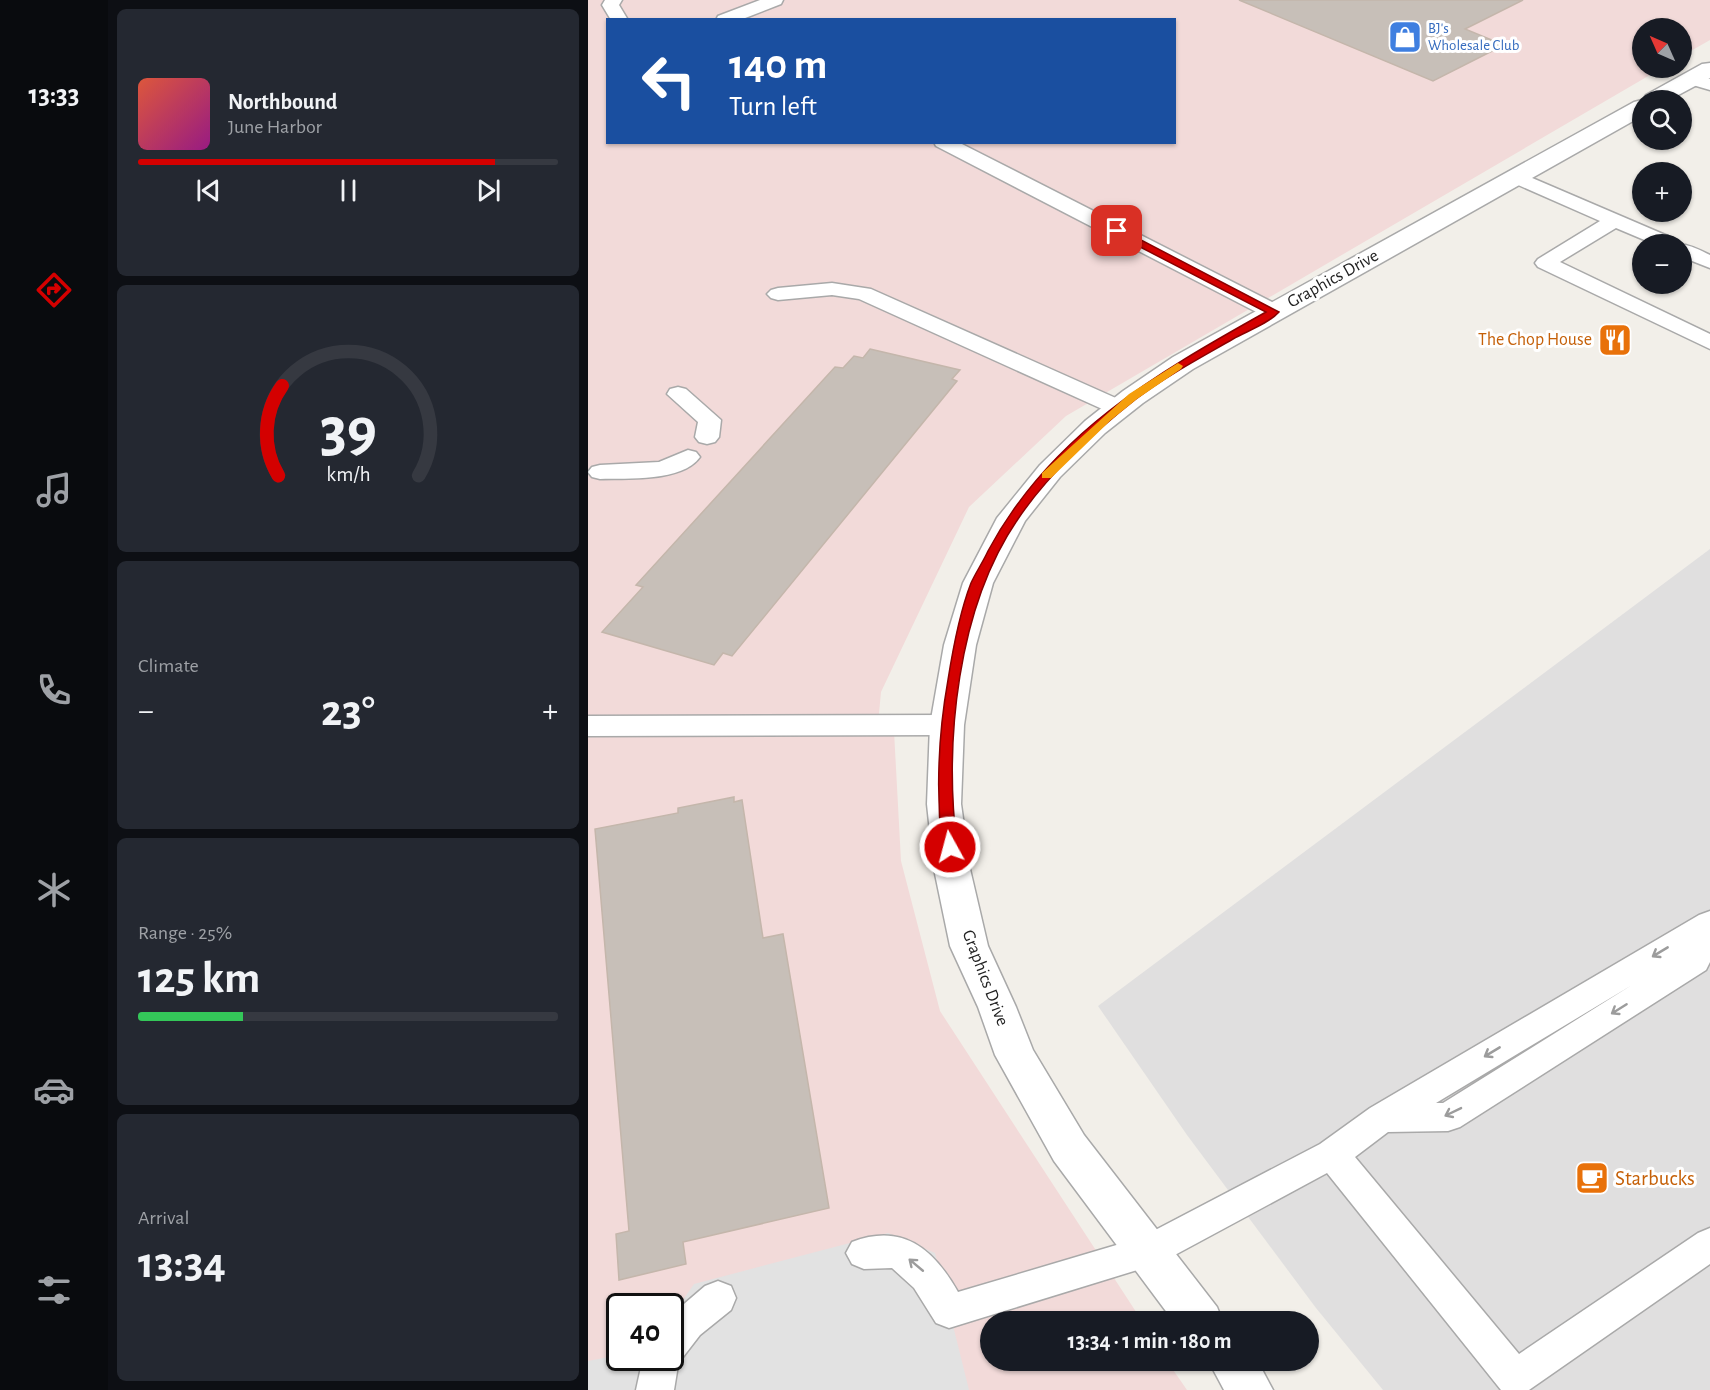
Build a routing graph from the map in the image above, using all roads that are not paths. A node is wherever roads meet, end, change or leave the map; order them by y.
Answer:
1 (775, 0) edge
2 (616, 2) edge
3 (752, 3) edge
4 (722, 16) edge
5 (620, 18) edge
6 (1704, 78) edge
7 (1676, 90) edge
8 (1632, 113) edge
9 (947, 144) edge
10 (1516, 177) junction
11 (1614, 220) junction
12 (1647, 234) edge
13 (1692, 254) edge
14 (1710, 262) edge
15 (777, 294) dead end
16 (1274, 312) junction
17 (1710, 342) edge
18 (678, 394) dead end
19 (1119, 408) junction
20 (707, 437) dead end
21 (688, 457) dead end
22 (600, 472) dead end
23 (588, 726) edge
24 (947, 726) junction
25 (1710, 922) edge
26 (1710, 934) edge
27 (1382, 1118) junction
28 (1332, 1154) junction
29 (1710, 1244) edge
30 (1148, 1252) junction
31 (864, 1253) dead end
32 (718, 1298) dead end
33 (1193, 1311) edge
34 (684, 1327) edge
35 (659, 1371) edge
36 (1237, 1371) edge
37 (655, 1390) edge
38 (1250, 1390) edge

1 - 3 lane
2 - 5 lane
3 - 4 lane
6 - 7 street
8 - 10 street, Graphics Drive
9 - 16 lane
10 - 11 lane
10 - 16 street, Graphics Drive
11 - 12 lane
11 - 17 lane
13 - 14 lane
15 - 19 lane
16 - 19 street, Graphics Drive
18 - 20 lane
19 - 24 street, Graphics Drive
21 - 22 lane
23 - 24 lane
24 - 30 street, Graphics Drive
25 -> 27 lane
26 -> 27 lane
27 - 28 lane
28 - 29 lane
28 - 30 lane
30 -> 31 lane
30 - 33 street, Graphics Drive
32 - 34 lane
35 - 37 lane
36 - 38 street

